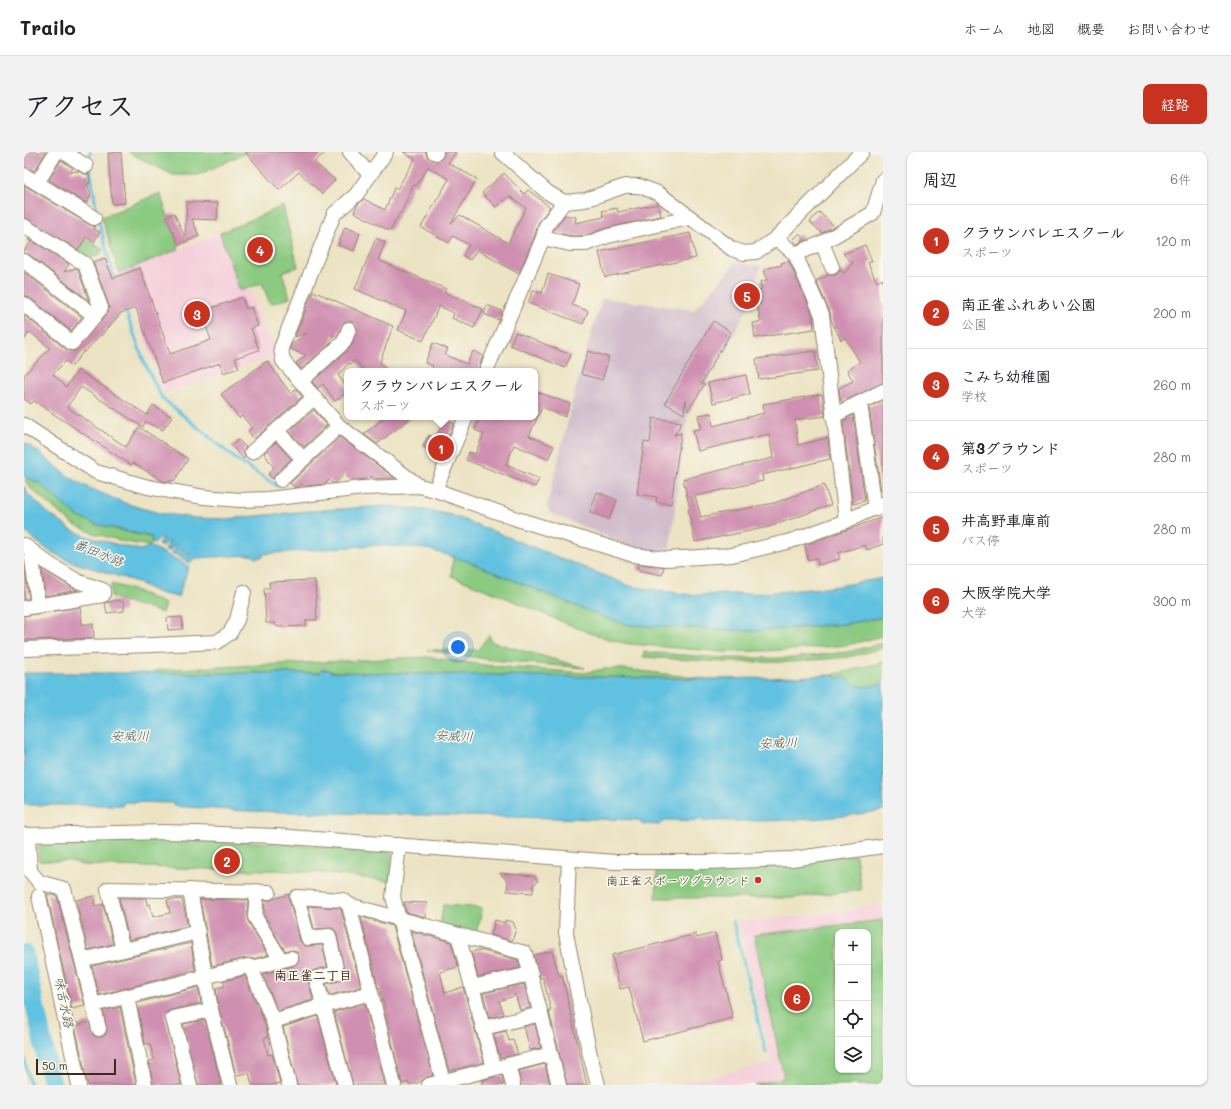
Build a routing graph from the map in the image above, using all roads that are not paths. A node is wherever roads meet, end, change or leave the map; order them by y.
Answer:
1 (56, 152) edge
2 (64, 152) edge
3 (350, 152) edge
4 (386, 152) edge
5 (502, 152) edge
6 (862, 152) edge
7 (86, 166) dead end
8 (24, 175) edge
9 (370, 175) junction
10 (883, 180) edge
11 (37, 183) junction
12 (564, 202) junction
13 (94, 218) dead end
14 (689, 218) junction
15 (26, 231) edge
16 (543, 238) junction
17 (776, 238) junction
18 (822, 243) junction
19 (795, 254) junction
20 (24, 261) edge
21 (832, 267) dead end
22 (24, 304) edge
23 (95, 316) junction
24 (349, 329) dead end
25 (487, 368) edge
26 (301, 381) junction
27 (883, 391) edge
28 (315, 397) junction
29 (860, 403) junction
30 (833, 416) junction
31 (465, 420) edge
32 (24, 425) edge
33 (339, 426) junction
34 (276, 430) junction
35 (252, 452) dead end
36 (303, 459) junction
37 (281, 480) dead end
38 (419, 486) junction
39 (435, 490) junction
40 (879, 506) edge
41 (846, 521) junction
42 (28, 548) edge
43 (244, 592) dead end
44 (38, 605) junction
45 (24, 608) edge
46 (24, 649) edge
47 (26, 835) edge
48 (399, 845) junction
49 (883, 846) edge
50 (569, 859) junction
51 (190, 890) junction
52 (39, 896) dead end
53 (349, 905) junction
54 (398, 918) junction
55 (198, 932) junction
56 (458, 935) junction
57 (123, 950) junction
58 (82, 960) junction
59 (251, 968) junction
60 (531, 974) junction
61 (205, 977) junction
62 (472, 987) junction
63 (371, 993) junction
64 (127, 997) junction
65 (93, 1005) junction
66 (323, 1006) junction
67 (211, 1010) junction
68 (541, 1014) junction
69 (273, 1021) junction
70 (483, 1028) junction
71 (99, 1029) dead end
72 (551, 1054) junction
73 (501, 1067) junction
74 (444, 1083) edge
75 (79, 1085) edge
76 (145, 1085) edge
77 (190, 1085) edge
78 (230, 1085) edge
79 (289, 1085) edge
80 (345, 1085) edge
81 (394, 1085) edge
82 (429, 1085) edge
83 (513, 1085) edge
84 (559, 1085) edge
85 (598, 1085) edge

1 - 11 street
2 - 7 street
3 - 9 street
4 - 9 street
5 - 12 street
6 - 17 street
8 - 11 street
9 - 26 street
10 - 18 street
11 - 13 street
12 - 14 street
12 - 16 street
14 - 16 street
14 - 17 street
15 - 23 street
16 - 25 street
17 - 19 street
18 - 19 street
18 - 21 street
19 - 30 street
20 - 23 street
22 - 23 street
24 - 26 street
26 - 28 street
27 - 29 street
28 - 33 street
28 - 34 street
29 - 30 street
29 - 40 street
30 - 41 street
31 - 39 street
32 - 38 street
33 - 36 street
33 - 38 street
34 - 35 street
34 - 36 street
36 - 37 street
38 - 39 street
39 - 41 street
40 - 41 street
42 - 44 street
42 - 44 street
43 - 46 street
44 - 45 street
47 - 48 street
47 - 58 street
48 - 50 street
48 - 54 street
49 - 50 street
50 - 85 street
51 - 55 street
51 - 57 street
51 - 59 street
52 - 75 street
53 - 54 street
53 - 63 street
53 - 66 street
54 - 56 street
54 - 74 street
55 - 57 street
55 - 61 street
56 - 60 street
56 - 62 street
57 - 58 street
58 - 65 street
59 - 61 street
59 - 69 street
60 - 62 street
60 - 68 street
61 - 64 street
61 - 67 street
62 - 70 street
63 - 66 street
63 - 81 street
64 - 65 street
64 - 76 street
65 - 71 street
66 - 69 street
66 - 80 street
67 - 77 street
67 - 78 street
68 - 70 street
68 - 72 street
69 - 79 street
70 - 73 street
72 - 73 street
72 - 84 street
73 - 74 street
73 - 83 street
74 - 82 street

